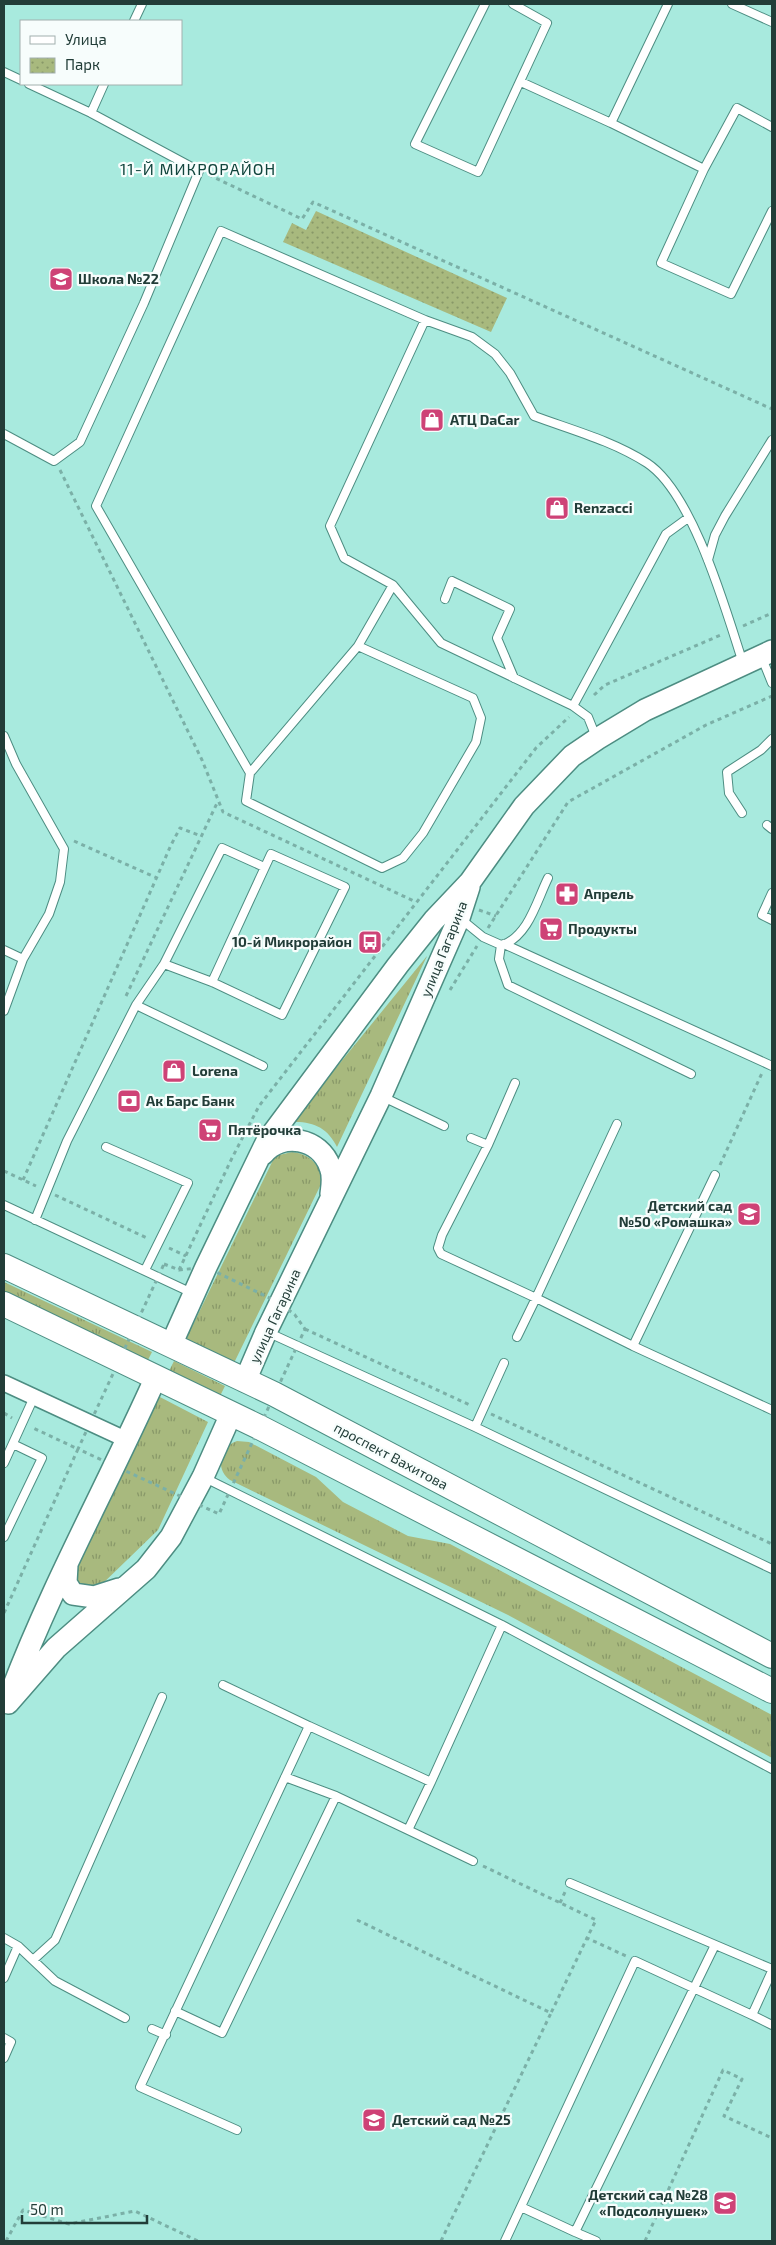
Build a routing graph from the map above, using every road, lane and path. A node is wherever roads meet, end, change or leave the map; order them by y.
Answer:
1 (142, 4) edge
2 (485, 4) edge
3 (513, 4) edge
4 (668, 4) edge
5 (732, 4) edge
6 (134, 20) edge
7 (772, 22) edge
8 (4, 72) edge
9 (20, 80) edge
10 (521, 82) junction
11 (31, 85) edge
12 (104, 85) edge
13 (91, 113) junction
14 (611, 123) junction
15 (772, 127) edge
16 (704, 170) junction
17 (200, 171) junction
18 (772, 211) edge
19 (425, 320) junction
20 (772, 409) edge
21 (4, 434) edge
22 (772, 440) edge
23 (688, 518) junction
24 (708, 560) junction
25 (393, 585) junction
26 (445, 599) dead end
27 (358, 646) junction
28 (759, 657) edge
29 (514, 678) junction
30 (772, 683) edge
31 (573, 706) junction
32 (4, 736) edge
33 (597, 739) junction
34 (772, 739) edge
35 (250, 773) junction
36 (742, 813) dead end
37 (55, 833) junction
38 (201, 836) dead end
39 (264, 867) junction
40 (158, 878) junction
41 (548, 878) dead end
42 (470, 882) junction
43 (772, 893) edge
44 (459, 918) junction
45 (772, 920) edge
46 (503, 945) junction
47 (4, 950) edge
48 (23, 959) junction
49 (164, 964) junction
50 (212, 982) junction
51 (136, 1005) junction
52 (4, 1012) edge
53 (769, 1064) edge
54 (263, 1066) dead end
55 (691, 1074) dead end
56 (515, 1083) dead end
57 (381, 1096) junction
58 (617, 1124) dead end
59 (444, 1126) dead end
60 (471, 1138) dead end
61 (488, 1145) junction
62 (106, 1147) dead end
63 (254, 1166) junction
64 (4, 1171) edge
65 (714, 1175) joint
66 (23, 1180) junction
67 (47, 1191) junction
68 (330, 1201) junction
69 (4, 1205) edge
70 (35, 1220) junction
71 (158, 1243) junction
72 (199, 1263) junction
73 (4, 1266) edge
74 (144, 1270) junction
75 (194, 1294) junction
76 (536, 1298) junction
77 (4, 1304) edge
78 (305, 1329) dead end
79 (266, 1332) junction
80 (517, 1337) dead end
81 (171, 1345) junction
82 (633, 1346) junction
83 (504, 1363) dead end
84 (156, 1377) junction
85 (245, 1381) junction
86 (4, 1382) edge
87 (34, 1397) junction
88 (482, 1410) junction
89 (772, 1410) edge
90 (4, 1414) edge
91 (231, 1414) junction
92 (23, 1423) junction
93 (475, 1427) junction
94 (127, 1440) junction
95 (14, 1444) junction
96 (4, 1463) edge
97 (203, 1477) junction
98 (4, 1537) edge
99 (772, 1544) edge
100 (68, 1562) junction
101 (772, 1570) edge
102 (127, 1586) junction
103 (4, 1613) edge
104 (502, 1625) junction
105 (772, 1656) edge
106 (223, 1685) dead end
107 (772, 1691) edge
108 (162, 1697) dead end
109 (6, 1707) edge
110 (309, 1726) junction
111 (772, 1769) edge
112 (285, 1777) junction
113 (431, 1782) junction
114 (336, 1796) junction
115 (408, 1830) junction
116 (473, 1861) joint
117 (570, 1883) dead end
118 (357, 1920) dead end
119 (4, 1938) edge
120 (587, 1938) junction
121 (715, 1945) junction
122 (18, 1946) junction
123 (33, 1960) junction
124 (635, 1961) junction
125 (772, 1970) edge
126 (4, 1978) edge
127 (694, 1988) junction
128 (175, 2011) junction
129 (552, 2013) junction
130 (752, 2015) junction
131 (125, 2018) dead end
132 (772, 2025) edge
133 (152, 2029) dead end
134 (166, 2035) junction
135 (4, 2038) edge
136 (4, 2058) edge
137 (237, 2130) dead end
138 (772, 2138) edge
139 (521, 2207) junction
140 (576, 2232) junction
141 (6, 2241) edge
142 (198, 2241) edge
143 (441, 2241) edge
144 (505, 2241) edge
145 (596, 2241) edge
146 (645, 2241) edge

1 - 6 lane
2 - 10 lane
3 - 10 lane
4 - 14 lane
5 - 7 lane
8 - 9 lane
10 - 14 lane
11 - 13 lane
12 - 13 lane
13 - 17 lane
14 - 16 lane
15 - 16 lane
16 - 18 lane
17 - 20 path
17 - 21 lane
19 - 23 lane
19 - 25 lane
19 - 35 lane
22 - 24 lane
23 - 24 lane
23 - 31 lane
24 - 28 lane
25 - 27 lane
25 - 29 lane
26 - 29 lane
27 - 35 lane
27 - 35 lane
28 - 30 lane
28 - 33 main road, улица Гагарина
29 - 31 lane
31 - 33 lane
32 - 37 lane
33 - 42 main road, улица Гагарина
34 - 36 lane
37 - 40 path
37 - 48 lane
38 - 40 path
39 - 49 lane
39 - 50 lane
39 - 50 lane
40 - 66 path
41 - 46 lane
42 - 44 main road, улица Гагарина
42 - 63 main road, улица Гагарина
43 - 45 lane
44 - 46 lane
44 - 57 main road, улица Гагарина
46 - 53 lane
46 - 55 lane
47 - 48 lane
48 - 52 lane
49 - 50 lane
49 - 51 lane
51 - 54 lane
51 - 67 lane
53 - 65 path
56 - 61 lane
57 - 59 lane
57 - 68 main road, улица Гагарина
58 - 76 lane
60 - 61 lane
61 - 76 lane
62 - 71 lane
63 - 68 main road
63 - 72 main road, улица Гагарина
64 - 66 path
65 - 82 lane
66 - 67 path
67 - 70 lane
67 - 71 path
68 - 79 main road, улица Гагарина
69 - 70 lane
70 - 74 lane
71 - 72 path
71 - 74 lane
72 - 75 main road, улица Гагарина
73 - 81 main road, проспект Вахитова
74 - 75 lane
75 - 81 main road, улица Гагарина
76 - 80 lane
76 - 82 lane
77 - 84 main road
78 - 88 path
79 - 85 main road, улица Гагарина
79 - 93 lane
81 - 84 main road, улица Гагарина
81 - 85 main road, проспект Вахитова
82 - 89 lane
83 - 88 lane
84 - 91 main road
84 - 94 main road, улица Гагарина
85 - 91 main road, улица Гагарина
85 - 105 main road, проспект Вахитова
86 - 87 street
87 - 92 lane
87 - 94 street
88 - 93 lane
88 - 99 path
90 - 92 path
91 - 97 main road, улица Гагарина
91 - 107 main road
92 - 95 lane
92 - 103 path
93 - 101 lane
94 - 100 main road, улица Гагарина
95 - 96 lane
95 - 98 lane
97 - 102 main road, улица Гагарина
97 - 104 lane
100 - 102 main road
100 - 109 main road, улица Гагарина
102 - 109 main road, улица Гагарина
104 - 111 lane
104 - 113 lane
106 - 110 lane
108 - 123 lane
110 - 112 lane
110 - 113 lane
112 - 114 lane
112 - 128 lane
113 - 115 lane
114 - 115 lane
114 - 128 lane
115 - 116 lane
116 - 120 path
117 - 121 lane
118 - 129 path
119 - 122 lane
120 - 124 path
120 - 129 path
121 - 125 lane
121 - 127 lane
122 - 123 lane
122 - 126 lane
123 - 131 lane
124 - 127 lane
124 - 139 lane
125 - 130 lane
127 - 130 lane
127 - 140 lane
128 - 134 lane
129 - 143 path
130 - 132 lane
133 - 134 lane
134 - 137 lane
135 - 136 lane
138 - 146 path
139 - 140 lane
139 - 144 lane
140 - 145 lane
141 - 142 path

